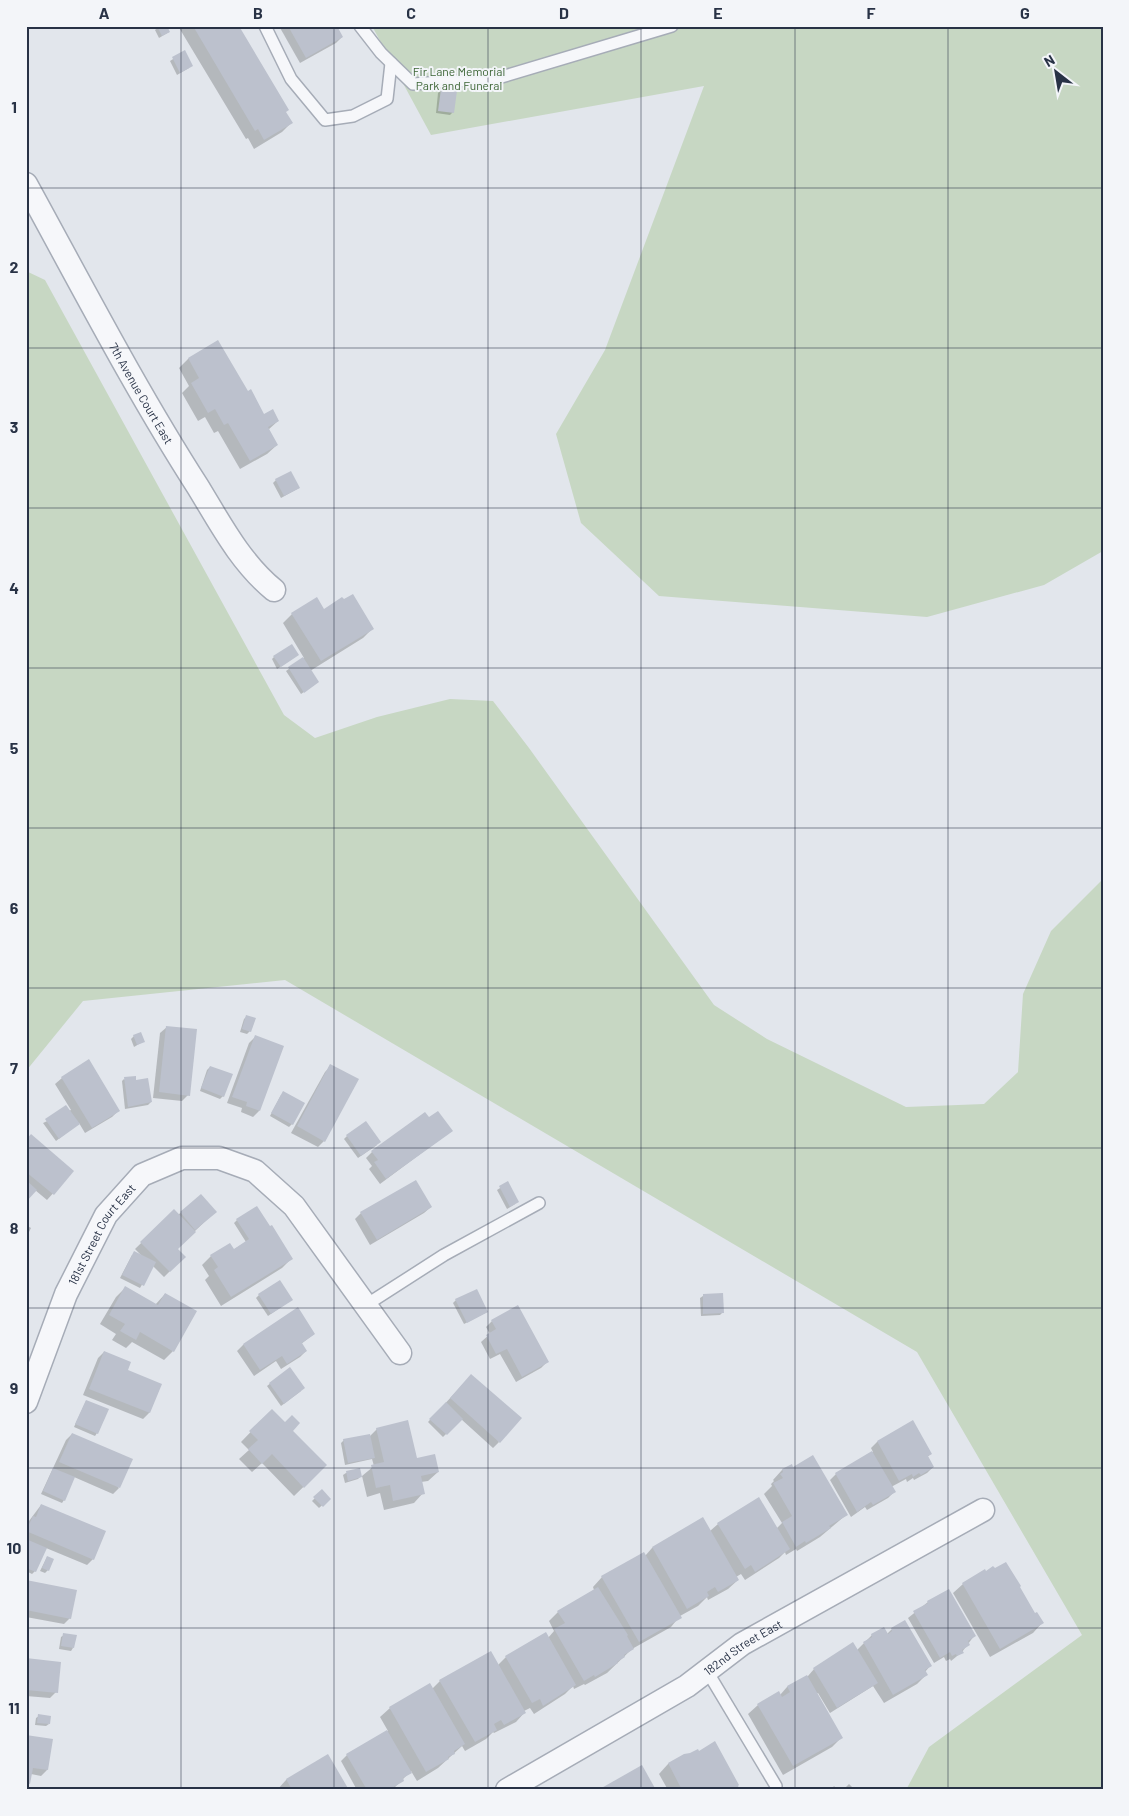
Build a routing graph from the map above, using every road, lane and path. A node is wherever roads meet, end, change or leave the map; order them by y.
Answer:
1 (265, 26) edge
2 (360, 26) edge
3 (672, 26) edge
4 (391, 63) junction
5 (26, 184) edge
6 (274, 590) dead end
7 (539, 1203) dead end
8 (366, 1304) junction
9 (400, 1353) dead end
10 (26, 1402) edge
11 (983, 1510) dead end
12 (707, 1671) junction
13 (776, 1786) dead end
14 (508, 1790) edge

1 - 4 lane
2 - 4 lane
3 - 4 lane
5 - 6 street, 7th Avenue Court East
7 - 8 lane
8 - 9 street, 181st Street Court East
8 - 10 street, 181st Street Court East
11 - 12 street, 182nd Street East
12 - 13 lane
12 - 14 street, 182nd Street East

